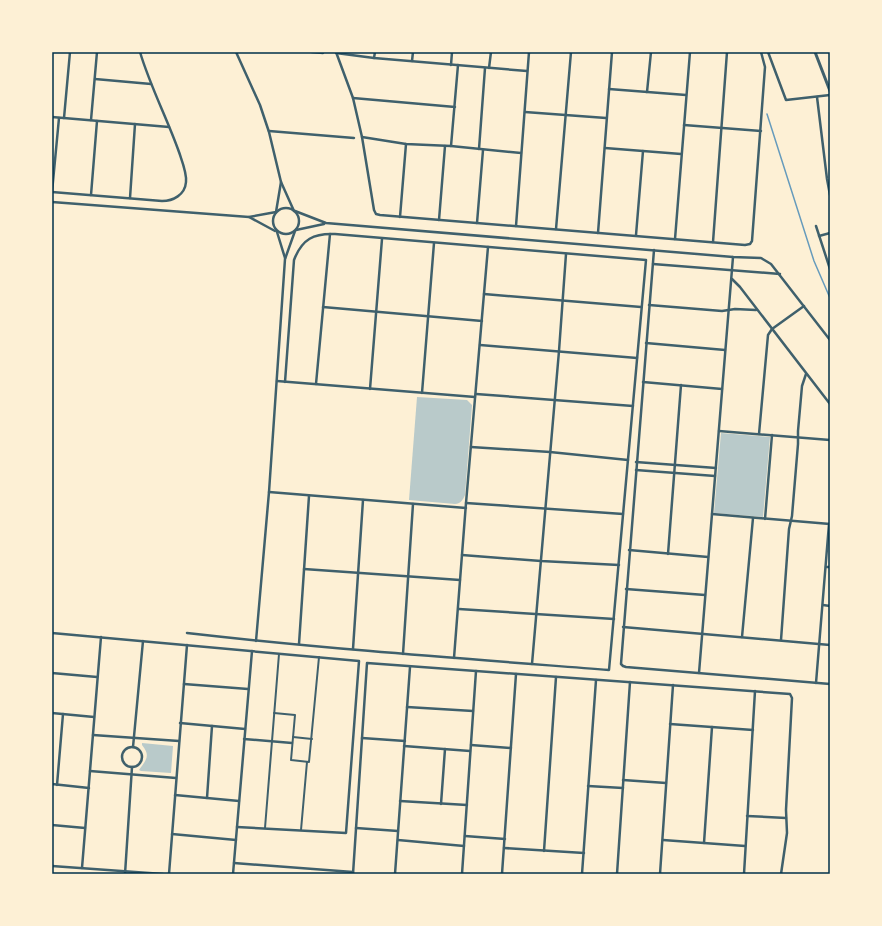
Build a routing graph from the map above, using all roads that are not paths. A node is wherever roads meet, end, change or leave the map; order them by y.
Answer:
1 (70, 52) edge
2 (97, 52) edge
3 (140, 52) edge
4 (236, 52) edge
5 (312, 52) edge
6 (375, 52) edge
7 (413, 52) edge
8 (452, 52) edge
9 (491, 52) edge
10 (529, 52) edge
11 (571, 52) edge
12 (612, 52) edge
13 (651, 52) edge
14 (690, 52) edge
15 (727, 52) edge
16 (761, 52) edge
17 (768, 52) edge
18 (815, 52) edge
19 (323, 53) edge
20 (336, 53) edge
21 (374, 58) junction
22 (412, 62) junction
23 (451, 65) junction
24 (458, 65) junction
25 (485, 68) junction
26 (490, 68) junction
27 (528, 71) junction
28 (95, 79) junction
29 (151, 84) junction
30 (609, 89) junction
31 (830, 90) edge
32 (647, 92) junction
33 (686, 95) junction
34 (830, 95) edge
35 (817, 97) junction
36 (353, 98) junction
37 (455, 107) junction
38 (525, 112) junction
39 (566, 116) junction
40 (52, 117) edge
41 (59, 118) junction
42 (64, 118) junction
43 (606, 118) junction
44 (91, 120) junction
45 (97, 121) junction
46 (136, 124) junction
47 (684, 125) junction
48 (170, 127) junction
49 (721, 128) junction
50 (268, 131) junction
51 (761, 131) junction
52 (362, 137) junction
53 (354, 138) dead end
54 (406, 144) junction
55 (445, 146) junction
56 (451, 146) junction
57 (605, 148) junction
58 (479, 149) junction
59 (483, 150) junction
60 (643, 151) junction
61 (521, 153) junction
62 (681, 154) junction
63 (828, 179) edge
64 (281, 182) junction
65 (52, 192) edge
66 (91, 195) junction
67 (830, 196) edge
68 (130, 198) junction
69 (52, 202) edge
70 (295, 211) junction
71 (276, 212) junction
72 (249, 217) junction
73 (400, 217) junction
74 (439, 220) junction
75 (326, 223) junction
76 (478, 223) junction
77 (516, 226) junction
78 (816, 226) dead end
79 (556, 229) junction
80 (296, 231) junction
81 (276, 232) junction
82 (598, 233) junction
83 (830, 233) edge
84 (330, 234) junction
85 (636, 235) junction
86 (819, 236) junction
87 (675, 238) junction
88 (382, 239) junction
89 (713, 242) junction
90 (434, 243) junction
91 (488, 247) junction
92 (654, 250) junction
93 (566, 254) junction
94 (733, 257) junction
95 (286, 259) junction
96 (653, 264) junction
97 (830, 269) edge
98 (732, 270) junction
99 (780, 274) junction
100 (731, 279) junction
101 (484, 294) junction
102 (563, 301) junction
103 (649, 305) junction
104 (804, 306) junction
105 (323, 307) junction
106 (641, 307) junction
107 (729, 310) junction
108 (757, 310) junction
109 (376, 312) junction
110 (427, 316) junction
111 (482, 321) junction
112 (772, 329) junction
113 (830, 340) edge
114 (646, 343) junction
115 (480, 345) junction
116 (726, 350) junction
117 (559, 351) junction
118 (637, 358) junction
119 (806, 374) junction
120 (277, 381) junction
121 (285, 382) junction
122 (643, 382) junction
123 (316, 384) junction
124 (681, 385) junction
125 (370, 389) junction
126 (722, 389) junction
127 (422, 393) junction
128 (476, 395) junction
129 (555, 399) junction
130 (830, 404) edge
131 (633, 406) junction
132 (719, 431) junction
133 (759, 434) junction
134 (772, 435) junction
135 (798, 438) junction
136 (830, 440) edge
137 (471, 447) junction
138 (550, 452) junction
139 (628, 460) junction
140 (636, 462) junction
141 (675, 465) junction
142 (716, 468) junction
143 (636, 470) junction
144 (674, 473) junction
145 (715, 476) junction
146 (269, 492) junction
147 (309, 496) junction
148 (363, 500) junction
149 (466, 503) junction
150 (413, 504) junction
151 (466, 508) junction
152 (545, 509) junction
153 (623, 514) junction
154 (712, 514) junction
155 (753, 518) junction
156 (765, 519) junction
157 (791, 521) junction
158 (830, 524) edge
159 (629, 550) junction
160 (668, 554) junction
161 (462, 555) junction
162 (708, 557) junction
163 (541, 561) junction
164 (619, 565) junction
165 (826, 567) junction
166 (830, 567) edge
167 (304, 569) junction
168 (358, 573) junction
169 (409, 577) junction
170 (460, 580) junction
171 (626, 589) junction
172 (705, 595) junction
173 (823, 606) junction
174 (830, 606) edge
175 (459, 609) junction
176 (537, 614) junction
177 (614, 619) junction
178 (623, 627) junction
179 (52, 633) edge
180 (187, 633) dead end
181 (702, 634) junction
182 (100, 637) junction
183 (742, 637) junction
184 (781, 640) junction
185 (143, 641) junction
186 (256, 641) junction
187 (299, 644) junction
188 (820, 644) junction
189 (187, 645) junction
190 (830, 645) edge
191 (353, 649) junction
192 (252, 651) junction
193 (278, 654) junction
194 (403, 654) junction
195 (319, 657) junction
196 (454, 658) junction
197 (532, 664) junction
198 (410, 667) junction
199 (476, 672) junction
200 (52, 673) edge
201 (699, 673) junction
202 (516, 674) junction
203 (97, 677) junction
204 (556, 677) junction
205 (596, 680) junction
206 (630, 682) junction
207 (816, 683) junction
208 (184, 684) junction
209 (830, 684) edge
210 (673, 685) junction
211 (248, 688) junction
212 (755, 691) junction
213 (407, 707) junction
214 (473, 712) junction
215 (52, 713) edge
216 (274, 713) junction
217 (63, 714) junction
218 (94, 716) junction
219 (180, 723) junction
220 (670, 724) junction
221 (212, 726) junction
222 (712, 727) junction
223 (245, 729) junction
224 (753, 730) junction
225 (93, 735) junction
226 (134, 738) junction
227 (293, 738) junction
228 (362, 738) junction
229 (244, 739) junction
230 (312, 739) junction
231 (179, 741) junction
232 (272, 741) junction
233 (405, 741) junction
234 (292, 742) junction
235 (404, 746) junction
236 (471, 746) junction
237 (133, 747) junction
238 (511, 748) junction
239 (445, 749) junction
240 (470, 751) junction
241 (307, 762) junction
242 (132, 767) junction
243 (90, 771) junction
244 (131, 774) junction
245 (176, 778) junction
246 (623, 780) junction
247 (666, 783) junction
248 (52, 784) edge
249 (57, 785) junction
250 (588, 786) junction
251 (89, 788) junction
252 (623, 788) junction
253 (175, 795) junction
254 (207, 798) junction
255 (239, 801) junction
256 (400, 801) junction
257 (441, 804) junction
258 (467, 805) junction
259 (747, 816) junction
260 (786, 818) junction
261 (52, 825) edge
262 (237, 827) junction
263 (85, 828) junction
264 (265, 828) junction
265 (356, 828) junction
266 (301, 830) junction
267 (398, 831) junction
268 (172, 834) junction
269 (465, 836) junction
270 (505, 839) junction
271 (236, 840) junction
272 (398, 840) junction
273 (663, 840) junction
274 (704, 843) junction
275 (464, 846) junction
276 (745, 846) junction
277 (504, 848) junction
278 (544, 851) junction
279 (584, 854) junction
280 (234, 863) junction
281 (52, 866) edge
282 (82, 868) junction
283 (125, 873) edge
284 (353, 873) edge
285 (163, 874) edge
286 (168, 874) edge
287 (233, 874) edge
288 (395, 874) edge
289 (462, 874) edge
290 (502, 874) edge
291 (582, 874) edge
292 (617, 874) edge
293 (660, 874) edge
294 (744, 874) edge
295 (780, 874) edge

1 - 42 street
2 - 28 street
3 - 29 street
4 - 50 street
5 - 19 street
6 - 21 street
7 - 22 street
8 - 23 street
9 - 26 street
10 - 27 street
11 - 39 street
12 - 30 street
13 - 32 street
14 - 33 street
15 - 49 street
16 - 51 street
17 - 35 street
18 - 31 street
20 - 21 street
20 - 36 street
21 - 22 street
22 - 23 street
23 - 24 street
24 - 25 street
24 - 37 street
25 - 26 street
25 - 58 street
26 - 27 street
27 - 38 street
28 - 29 street
28 - 44 street
29 - 48 street
30 - 32 street
30 - 43 street
32 - 33 street
33 - 47 street
34 - 35 street
35 - 63 street
36 - 37 street
36 - 52 street
37 - 56 street
38 - 39 street
38 - 61 street
39 - 43 street
39 - 79 street
40 - 41 street
41 - 42 street
41 - 65 street
42 - 44 street
43 - 57 street
44 - 45 street
45 - 46 street
45 - 66 street
46 - 48 street
46 - 68 street
47 - 49 street
47 - 62 street
48 - 68 street
49 - 51 street
49 - 89 street
50 - 53 street
50 - 64 street
51 - 89 street
52 - 54 street
52 - 73 street
54 - 55 street
54 - 73 street
55 - 56 street
55 - 74 street
56 - 58 street
57 - 60 street
57 - 82 street
58 - 59 street
59 - 61 street
59 - 76 street
60 - 62 street
60 - 85 street
61 - 77 street
62 - 87 street
63 - 67 street
64 - 70 street
64 - 71 street
65 - 66 street
66 - 68 street
69 - 72 street
70 - 71 street
70 - 75 street
70 - 80 street
71 - 72 street
71 - 81 street
72 - 81 street
73 - 74 street
74 - 76 street
75 - 80 street
75 - 92 street
76 - 77 street
77 - 79 street
78 - 86 street
79 - 82 street
80 - 81 street
80 - 95 street
81 - 95 street
82 - 85 street
83 - 86 street
84 - 88 street
84 - 105 street
84 - 121 street
85 - 87 street
86 - 97 street
87 - 89 street
88 - 90 street
88 - 109 street
90 - 91 street
90 - 110 street
91 - 93 street
91 - 101 street
92 - 94 street
92 - 96 street
93 - 102 street
93 - 106 street
94 - 98 street
94 - 99 street
95 - 120 street
96 - 98 street
96 - 103 street
98 - 99 street
98 - 100 street
99 - 104 street
100 - 107 street
100 - 108 street
101 - 102 street
101 - 111 street
102 - 106 street
102 - 117 street
103 - 107 street
103 - 114 street
104 - 112 street
104 - 113 street
105 - 109 street
105 - 123 street
106 - 118 street
107 - 108 street
107 - 116 street
108 - 112 street
109 - 110 street
109 - 125 street
110 - 111 street
110 - 127 street
111 - 115 street
112 - 119 street
112 - 133 street
114 - 116 street
114 - 122 street
115 - 117 street
115 - 128 street
116 - 126 street
117 - 118 street
117 - 129 street
118 - 131 street
119 - 130 street
119 - 135 street
120 - 121 street
120 - 146 street
121 - 123 street
122 - 124 street
122 - 140 street
123 - 125 street
124 - 126 street
124 - 141 street
125 - 127 street
126 - 132 street
127 - 128 street
128 - 129 street
128 - 137 street
129 - 131 street
129 - 138 street
131 - 139 street
132 - 133 street
132 - 142 street
133 - 134 street
134 - 135 street
134 - 156 street
135 - 136 street
135 - 157 street
137 - 138 street
137 - 149 street
138 - 139 street
138 - 152 street
139 - 153 street
140 - 141 street
140 - 143 street
141 - 142 street
141 - 144 street
142 - 145 street
143 - 144 street
143 - 159 street
144 - 145 street
144 - 160 street
145 - 154 street
146 - 147 street
146 - 186 street
147 - 148 street
147 - 167 street
148 - 150 street
148 - 168 street
149 - 151 street
149 - 152 street
150 - 151 street
150 - 169 street
151 - 161 street
152 - 153 street
152 - 163 street
153 - 164 street
154 - 155 street
154 - 162 street
155 - 156 street
155 - 183 street
156 - 157 street
157 - 158 street
157 - 184 street
158 - 165 street
159 - 160 street
159 - 171 street
160 - 162 street
161 - 163 street
161 - 170 street
162 - 172 street
163 - 164 street
163 - 176 street
164 - 177 street
165 - 166 street
165 - 173 street
167 - 168 street
167 - 187 street
168 - 169 street
168 - 191 street
169 - 170 street
169 - 194 street
170 - 175 street
171 - 172 street
171 - 178 street
172 - 181 street
173 - 174 street
173 - 188 street
175 - 176 street
175 - 196 street
176 - 177 street
176 - 197 street
177 - 197 street
178 - 181 street
178 - 201 street
179 - 182 street
180 - 186 street
181 - 183 street
181 - 201 street
182 - 185 street
182 - 203 street
183 - 184 street
184 - 188 street
185 - 189 street
185 - 226 street
186 - 187 street
187 - 191 street
188 - 190 street
188 - 207 street
189 - 192 street
189 - 208 street
191 - 194 street
192 - 193 street
192 - 211 street
193 - 195 street
193 - 216 street
194 - 196 street
195 - 230 street
195 - 266 street
196 - 197 street
198 - 199 street
198 - 213 street
198 - 228 street
199 - 202 street
199 - 214 street
200 - 203 street
201 - 207 street
202 - 204 street
202 - 238 street
203 - 218 street
204 - 205 street
204 - 278 street
205 - 206 street
205 - 250 street
206 - 210 street
206 - 246 street
207 - 209 street
208 - 211 street
208 - 219 street
210 - 212 street
210 - 220 street
211 - 223 street
212 - 224 street
212 - 260 street
213 - 214 street
213 - 233 street
214 - 236 street
215 - 217 street
216 - 227 street
216 - 232 street
217 - 218 street
217 - 249 street
218 - 225 street
219 - 221 street
219 - 231 street
220 - 222 street
220 - 247 street
221 - 223 street
221 - 254 street
222 - 224 street
222 - 274 street
223 - 229 street
224 - 259 street
225 - 226 street
225 - 243 street
226 - 231 street
226 - 237 street
227 - 230 street
227 - 234 street
228 - 233 street
228 - 265 street
229 - 232 street
229 - 255 street
230 - 241 street
231 - 245 street
232 - 234 street
232 - 264 street
233 - 235 street
234 - 241 street
235 - 239 street
235 - 256 street
236 - 238 street
236 - 240 street
237 - 242 street
237 - 242 street
238 - 270 street
239 - 240 street
239 - 257 street
240 - 258 street
241 - 266 street
242 - 244 street
243 - 244 street
243 - 251 street
244 - 245 street
244 - 283 street
245 - 253 street
246 - 247 street
246 - 252 street
247 - 273 street
248 - 249 street
249 - 251 street
250 - 252 street
250 - 279 street
251 - 263 street
252 - 292 street
253 - 254 street
253 - 268 street
254 - 255 street
255 - 262 street
256 - 257 street
256 - 267 street
257 - 258 street
258 - 269 street
259 - 260 street
259 - 276 street
260 - 295 street
261 - 263 street
262 - 264 street
262 - 271 street
263 - 282 street
264 - 266 street
265 - 267 street
265 - 284 street
267 - 272 street
268 - 271 street
268 - 286 street
269 - 270 street
269 - 275 street
270 - 277 street
271 - 280 street
272 - 275 street
272 - 288 street
273 - 274 street
273 - 293 street
274 - 276 street
275 - 289 street
276 - 294 street
277 - 278 street
277 - 290 street
278 - 279 street
279 - 291 street
280 - 284 street
280 - 287 street
281 - 282 street
282 - 283 street
283 - 285 street

